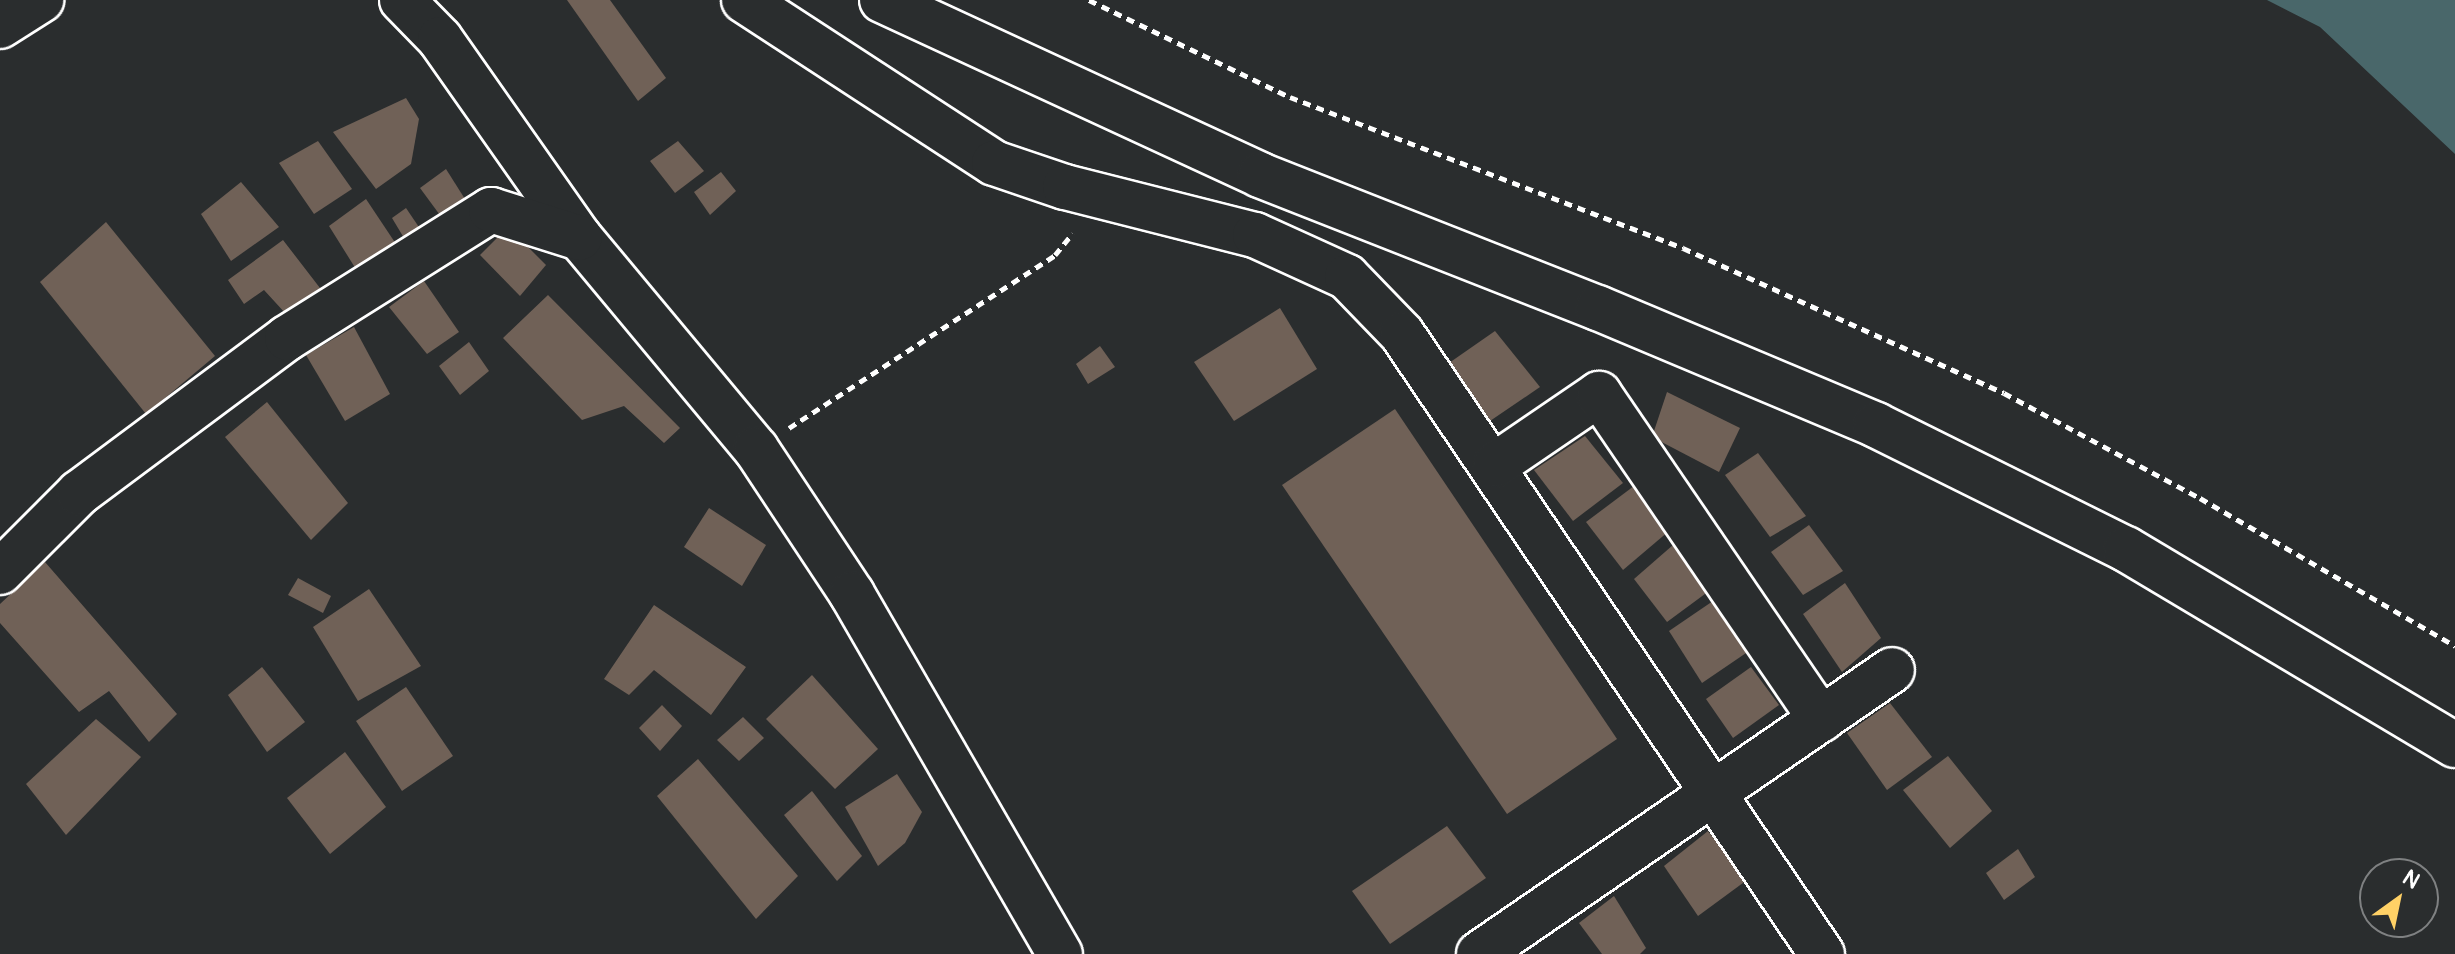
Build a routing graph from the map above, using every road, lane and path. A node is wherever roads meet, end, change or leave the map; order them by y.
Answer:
1 (41, 0) edge
2 (402, 0) edge
3 (744, 0) edge
4 (882, 0) edge
5 (1089, 0) edge
6 (0, 26) edge
7 (1065, 187) junction
8 (580, 238) junction
9 (756, 449) junction
10 (1495, 465) junction
11 (0, 572) edge
12 (2455, 646) edge
13 (1892, 670) dead end
14 (1821, 720) junction
15 (2455, 745) edge
16 (1714, 796) junction
17 (1060, 954) edge
18 (1479, 954) edge
19 (1822, 954) edge

1 - 6 street
2 - 8 street
3 - 7 street
4 - 15 street
5 - 12 path
7 - 9 path
7 - 10 street
8 - 9 street
8 - 11 street
9 - 17 street
10 - 14 street
10 - 16 street
13 - 14 street
14 - 16 street
16 - 18 street
16 - 19 street

